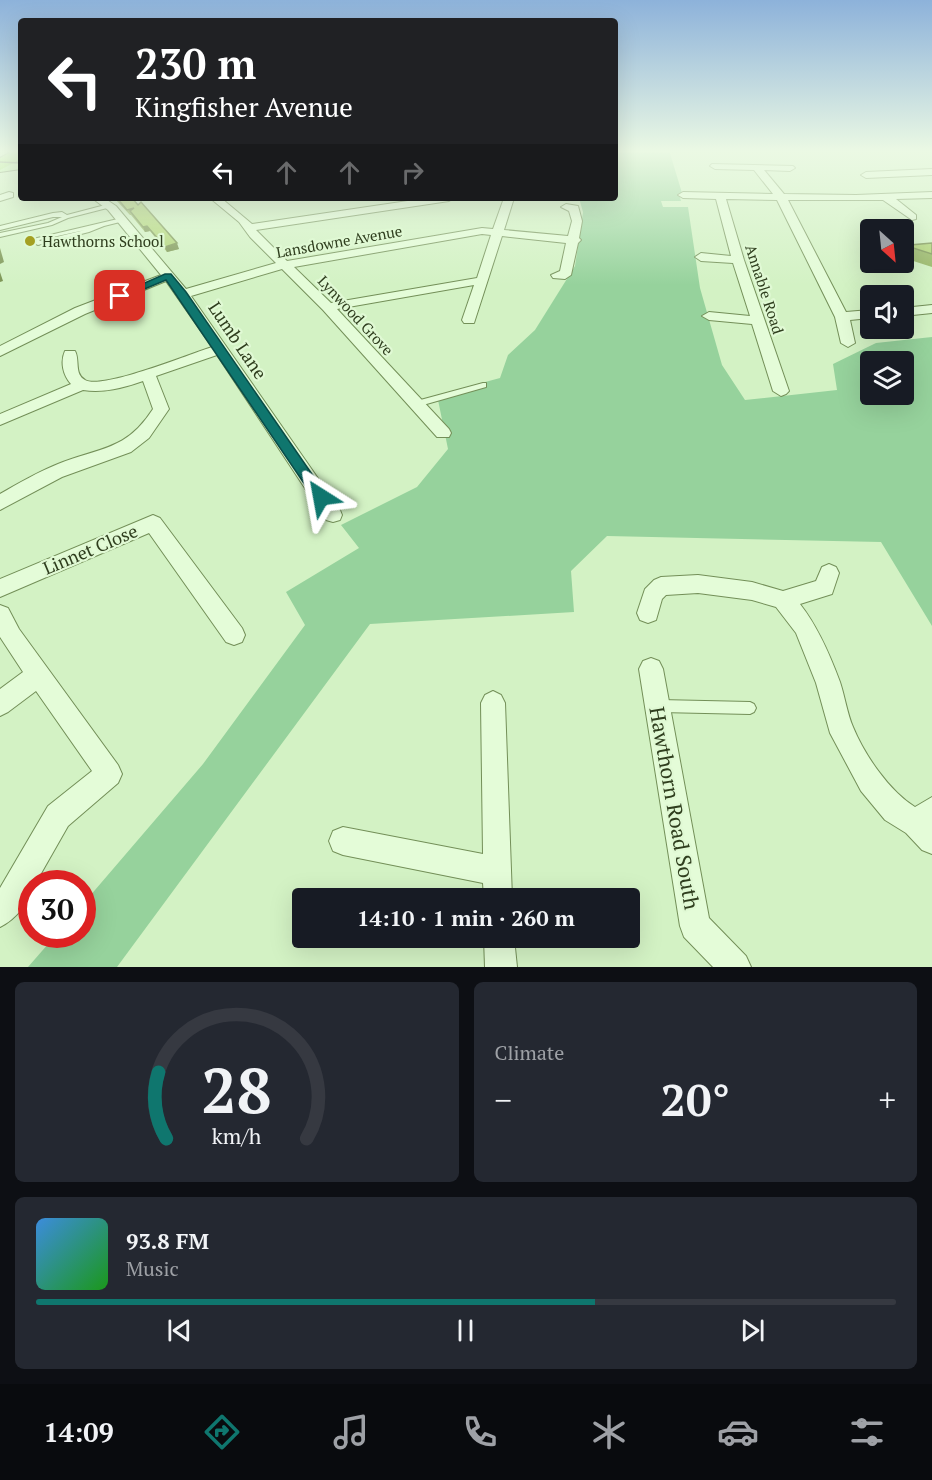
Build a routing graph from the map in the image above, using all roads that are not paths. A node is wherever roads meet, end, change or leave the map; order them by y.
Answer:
1 (688, 195) edge
2 (928, 195) edge
3 (720, 196) junction
4 (782, 197) junction
5 (886, 197) junction
6 (219, 201) edge
7 (409, 201) edge
8 (508, 201) edge
9 (103, 202) edge
10 (382, 203) edge
11 (566, 207) dead end
12 (66, 217) junction
13 (912, 217) dead end
14 (122, 220) junction
15 (102, 225) junction
16 (0, 228) edge
17 (249, 228) junction
18 (497, 232) junction
19 (0, 235) edge
20 (575, 240) junction
21 (701, 257) dead end
22 (738, 260) junction
23 (283, 265) junction
24 (557, 274) dead end
25 (168, 276) junction
26 (482, 281) junction
27 (183, 294) junction
28 (328, 308) junction
29 (932, 309) edge
30 (914, 311) edge
31 (860, 315) edge
32 (709, 316) dead end
33 (842, 317) junction
34 (469, 320) dead end
35 (759, 321) junction
36 (848, 343) dead end
37 (220, 350) junction
38 (0, 352) edge
39 (70, 354) dead end
40 (148, 375) junction
41 (81, 385) junction
42 (483, 385) dead end
43 (781, 391) dead end
44 (416, 404) junction
45 (0, 420) edge
46 (443, 434) dead end
47 (0, 503) edge
48 (333, 515) dead end
49 (829, 573) dead end
50 (0, 588) edge
51 (783, 600) junction
52 (648, 613) dead end
53 (0, 615) edge
54 (234, 635) dead end
55 (651, 669) dead end
56 (39, 675) junction
57 (492, 703) dead end
58 (0, 704) edge
59 (658, 706) junction
60 (750, 708) dead end
61 (927, 824) edge
62 (343, 841) dead end
63 (496, 871) junction
64 (497, 888) edge
65 (0, 912) edge
66 (500, 948) edge
67 (501, 967) edge
68 (735, 967) edge

1 - 3 street
2 - 5 street
3 - 4 street
3 - 22 street, Annable Road
4 - 5 street
4 - 33 street
5 - 13 street
6 - 17 street, Lynwood Grove
7 - 10 street
8 - 18 street
9 - 12 lane
9 - 14 street, Lumb Lane
10 - 17 street
11 - 20 street
12 - 16 lane
12 - 19 lane
14 - 15 lane
14 - 25 street, Lumb Lane
15 - 15 lane
17 - 23 street, Lynwood Grove
18 - 20 street, Lansdowne Avenue
18 - 23 street, Lansdowne Avenue
18 - 26 street
20 - 24 street
21 - 22 street
22 - 35 street, Annable Road
23 - 27 street, Lansdowne Avenue
23 - 28 street, Lynwood Grove
25 - 27 street, Lumb Lane
25 - 38 street
26 - 28 street
26 - 34 street
27 - 37 street, Lumb Lane
28 - 44 street, Lynwood Grove
29 - 30 street
31 - 33 street
32 - 35 street
33 - 36 street
35 - 43 street, Annable Road
37 - 40 street
37 - 48 street, Lumb Lane
39 - 41 street
40 - 41 street
40 - 47 street
41 - 45 street
42 - 44 lane
44 - 46 street, Lynwood Grove
49 - 51 street
50 - 54 street, Linnet Close
51 - 52 street
51 - 61 street
53 - 56 street
55 - 59 street, Hawthorn Road South
56 - 58 street
56 - 65 street
57 - 63 street
59 - 60 lane
59 - 68 street, Hawthorn Road South
62 - 63 street
63 - 64 street
66 - 67 street

